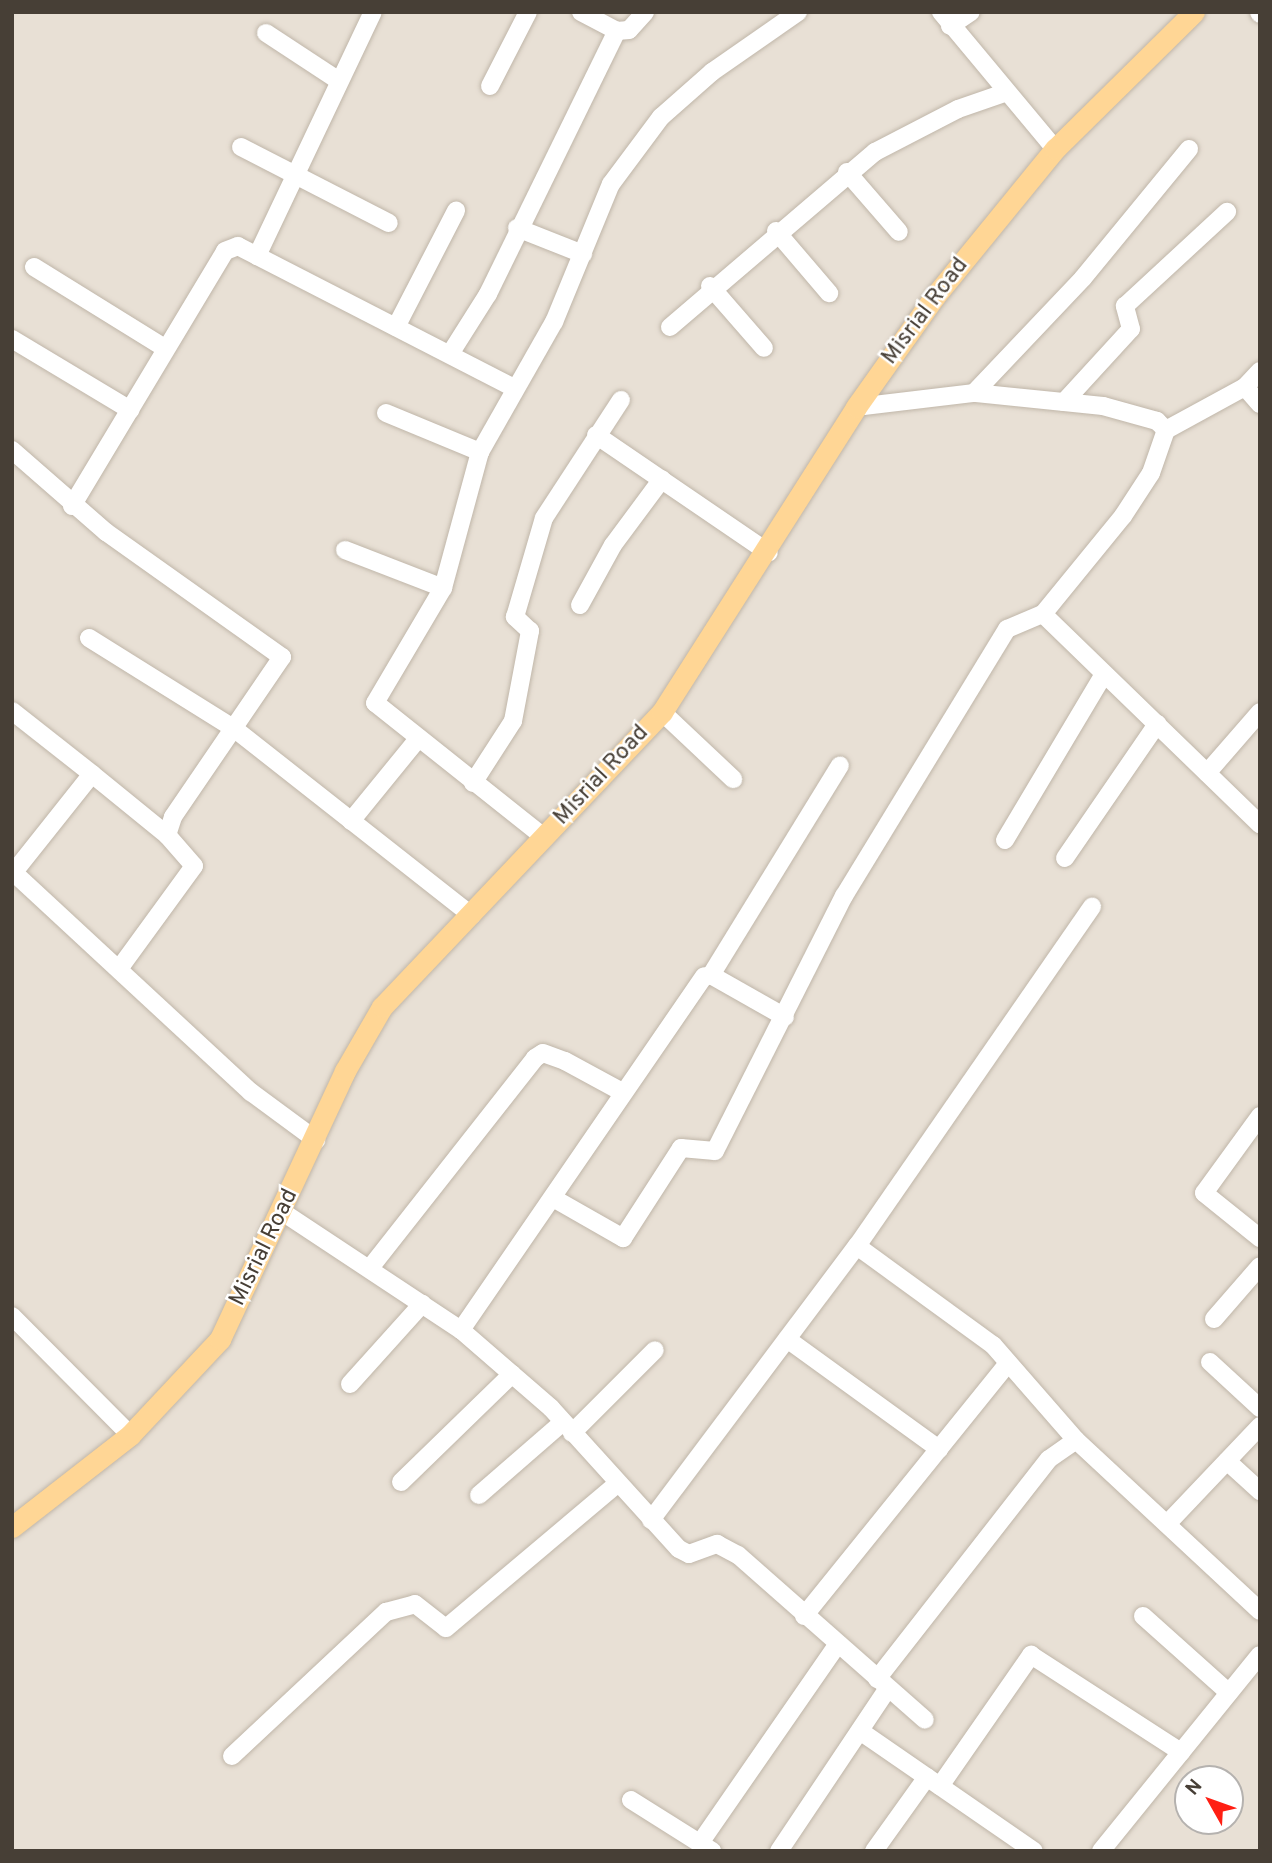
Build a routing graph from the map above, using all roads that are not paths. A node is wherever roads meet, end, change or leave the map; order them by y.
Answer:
1 (373, 12) edge
2 (528, 12) edge
3 (581, 12) edge
4 (645, 12) edge
5 (797, 12) edge
6 (971, 12) edge
7 (1194, 12) edge
8 (946, 19) edge
9 (617, 31) junction
10 (266, 33) dead end
11 (336, 79) junction
12 (490, 86) dead end
13 (1004, 93) junction
14 (241, 147) dead end
15 (1055, 149) junction
16 (1189, 149) dead end
17 (846, 172) junction
18 (299, 177) junction
19 (456, 211) dead end
20 (1227, 212) dead end
21 (389, 223) dead end
22 (517, 228) junction
23 (776, 231) junction
24 (899, 232) dead end
25 (583, 254) junction
26 (257, 256) junction
27 (34, 267) dead end
28 (710, 286) junction
29 (829, 293) dead end
30 (396, 327) junction
31 (670, 327) dead end
32 (12, 339) edge
33 (764, 348) dead end
34 (166, 349) junction
35 (450, 354) junction
36 (1260, 371) edge
37 (512, 387) junction
38 (1245, 387) junction
39 (974, 393) junction
40 (621, 400) dead end
41 (1065, 402) junction
42 (1260, 404) edge
43 (856, 407) junction
44 (130, 410) junction
45 (386, 413) dead end
46 (1166, 430) junction
47 (596, 435) junction
48 (12, 450) edge
49 (480, 452) junction
50 (662, 480) junction
51 (72, 506) junction
52 (345, 550) dead end
53 (769, 553) junction
54 (443, 588) junction
55 (580, 605) dead end
56 (1043, 614) junction
57 (89, 638) dead end
58 (1102, 677) junction
59 (12, 711) edge
60 (662, 712) junction
61 (1260, 712) edge
62 (1157, 724) junction
63 (236, 730) junction
64 (416, 740) junction
65 (840, 765) dead end
66 (1207, 773) junction
67 (92, 774) junction
68 (733, 779) dead end
69 (473, 783) junction
70 (351, 821) junction
71 (1260, 824) edge
72 (167, 835) junction
73 (545, 838) junction
74 (1005, 840) dead end
75 (1065, 858) dead end
76 (13, 871) edge
77 (1092, 906) dead end
78 (472, 916) junction
79 (121, 966) junction
80 (711, 975) junction
81 (785, 1017) junction
82 (622, 1092) junction
83 (1260, 1116) edge
84 (316, 1140) junction
85 (553, 1198) junction
86 (284, 1213) junction
87 (1260, 1238) edge
88 (857, 1246) junction
89 (1260, 1266) edge
90 (370, 1268) junction
91 (422, 1304) junction
92 (12, 1316) edge
93 (1214, 1319) dead end
94 (461, 1330) junction
95 (787, 1339) junction
96 (655, 1350) dead end
97 (1210, 1362) dead end
98 (1008, 1363) junction
99 (512, 1374) junction
100 (350, 1384) dead end
101 (1260, 1408) edge
102 (1260, 1426) edge
103 (568, 1428) junction
104 (130, 1435) junction
105 (1076, 1440) junction
106 (939, 1449) junction
107 (1227, 1461) junction
108 (401, 1482) dead end
109 (617, 1484) junction
110 (1260, 1491) edge
111 (480, 1495) dead end
112 (16, 1517) edge
113 (651, 1520) junction
114 (1167, 1524) junction
115 (1260, 1611) edge
116 (804, 1616) junction
117 (1143, 1616) dead end
118 (837, 1645) junction
119 (1260, 1655) edge
120 (883, 1684) junction
121 (1229, 1693) junction
122 (925, 1720) dead end
123 (860, 1731) junction
124 (1181, 1752) junction
125 (232, 1756) dead end
126 (934, 1781) junction
127 (631, 1800) dead end
128 (706, 1847) edge
129 (779, 1851) edge
130 (874, 1851) edge
131 (1034, 1851) edge
132 (1101, 1851) edge

1 - 11 street
2 - 12 street
3 - 9 street
4 - 9 street
5 - 25 street
6 - 8 street
7 - 15 main road, Misrial Road
8 - 13 street
9 - 22 street
10 - 11 street
11 - 18 street
13 - 15 street
13 - 17 street
14 - 18 street
15 - 43 main road, Misrial Road
16 - 39 street
17 - 23 street
17 - 24 street
18 - 21 street
18 - 26 street
19 - 30 street
20 - 41 street
22 - 25 street
22 - 35 street
23 - 28 street
23 - 29 street
25 - 37 street
26 - 30 street
26 - 34 street
27 - 34 street
28 - 31 street
28 - 33 street
30 - 35 street
32 - 44 street
34 - 44 street
35 - 37 street
36 - 38 street
37 - 49 street
38 - 42 street
38 - 46 street
39 - 41 street
39 - 43 street
40 - 47 street
41 - 46 street
43 - 53 main road, Misrial Road
44 - 51 street
45 - 49 street
46 - 56 street
47 - 50 street
47 - 69 street
48 - 51 street
49 - 54 street
50 - 53 street
50 - 55 street
51 - 63 street
52 - 54 street
53 - 60 main road, Misrial Road
54 - 64 street
56 - 58 street
56 - 81 street
57 - 63 street
58 - 62 street
58 - 74 street
59 - 67 street
60 - 68 street
60 - 73 main road, Misrial Road
61 - 66 street
62 - 66 street
62 - 75 street
63 - 70 street
63 - 72 street
64 - 69 street
64 - 70 street
65 - 80 street
66 - 71 street
67 - 72 street
67 - 76 street
69 - 73 street
70 - 78 street
72 - 79 street
73 - 78 main road, Misrial Road
76 - 79 street
77 - 88 street
78 - 84 main road, Misrial Road
79 - 84 street
80 - 81 street
80 - 82 street
81 - 85 street
82 - 85 street
82 - 90 street
83 - 87 street
84 - 86 main road, Misrial Road
85 - 94 street
86 - 90 street
86 - 104 main road, Misrial Road
88 - 95 street
88 - 98 street
89 - 93 street
90 - 91 street
91 - 94 street
91 - 100 street
92 - 104 street
94 - 99 street
95 - 106 street
95 - 113 street
96 - 103 street
97 - 101 street
98 - 105 street
98 - 106 street
99 - 103 street
99 - 108 street
102 - 107 street
103 - 109 street
103 - 111 street
104 - 112 main road, Misrial Road
105 - 114 street
105 - 120 street
106 - 116 street
107 - 110 street
107 - 114 street
109 - 113 street
109 - 125 street
113 - 116 street
114 - 115 street
116 - 118 street
117 - 121 street
118 - 120 street
118 - 128 street
119 - 121 street
120 - 122 street
120 - 123 street
121 - 124 street
123 - 126 street
123 - 129 street
124 - 126 street
124 - 132 street
126 - 130 street
126 - 131 street
127 - 128 street

